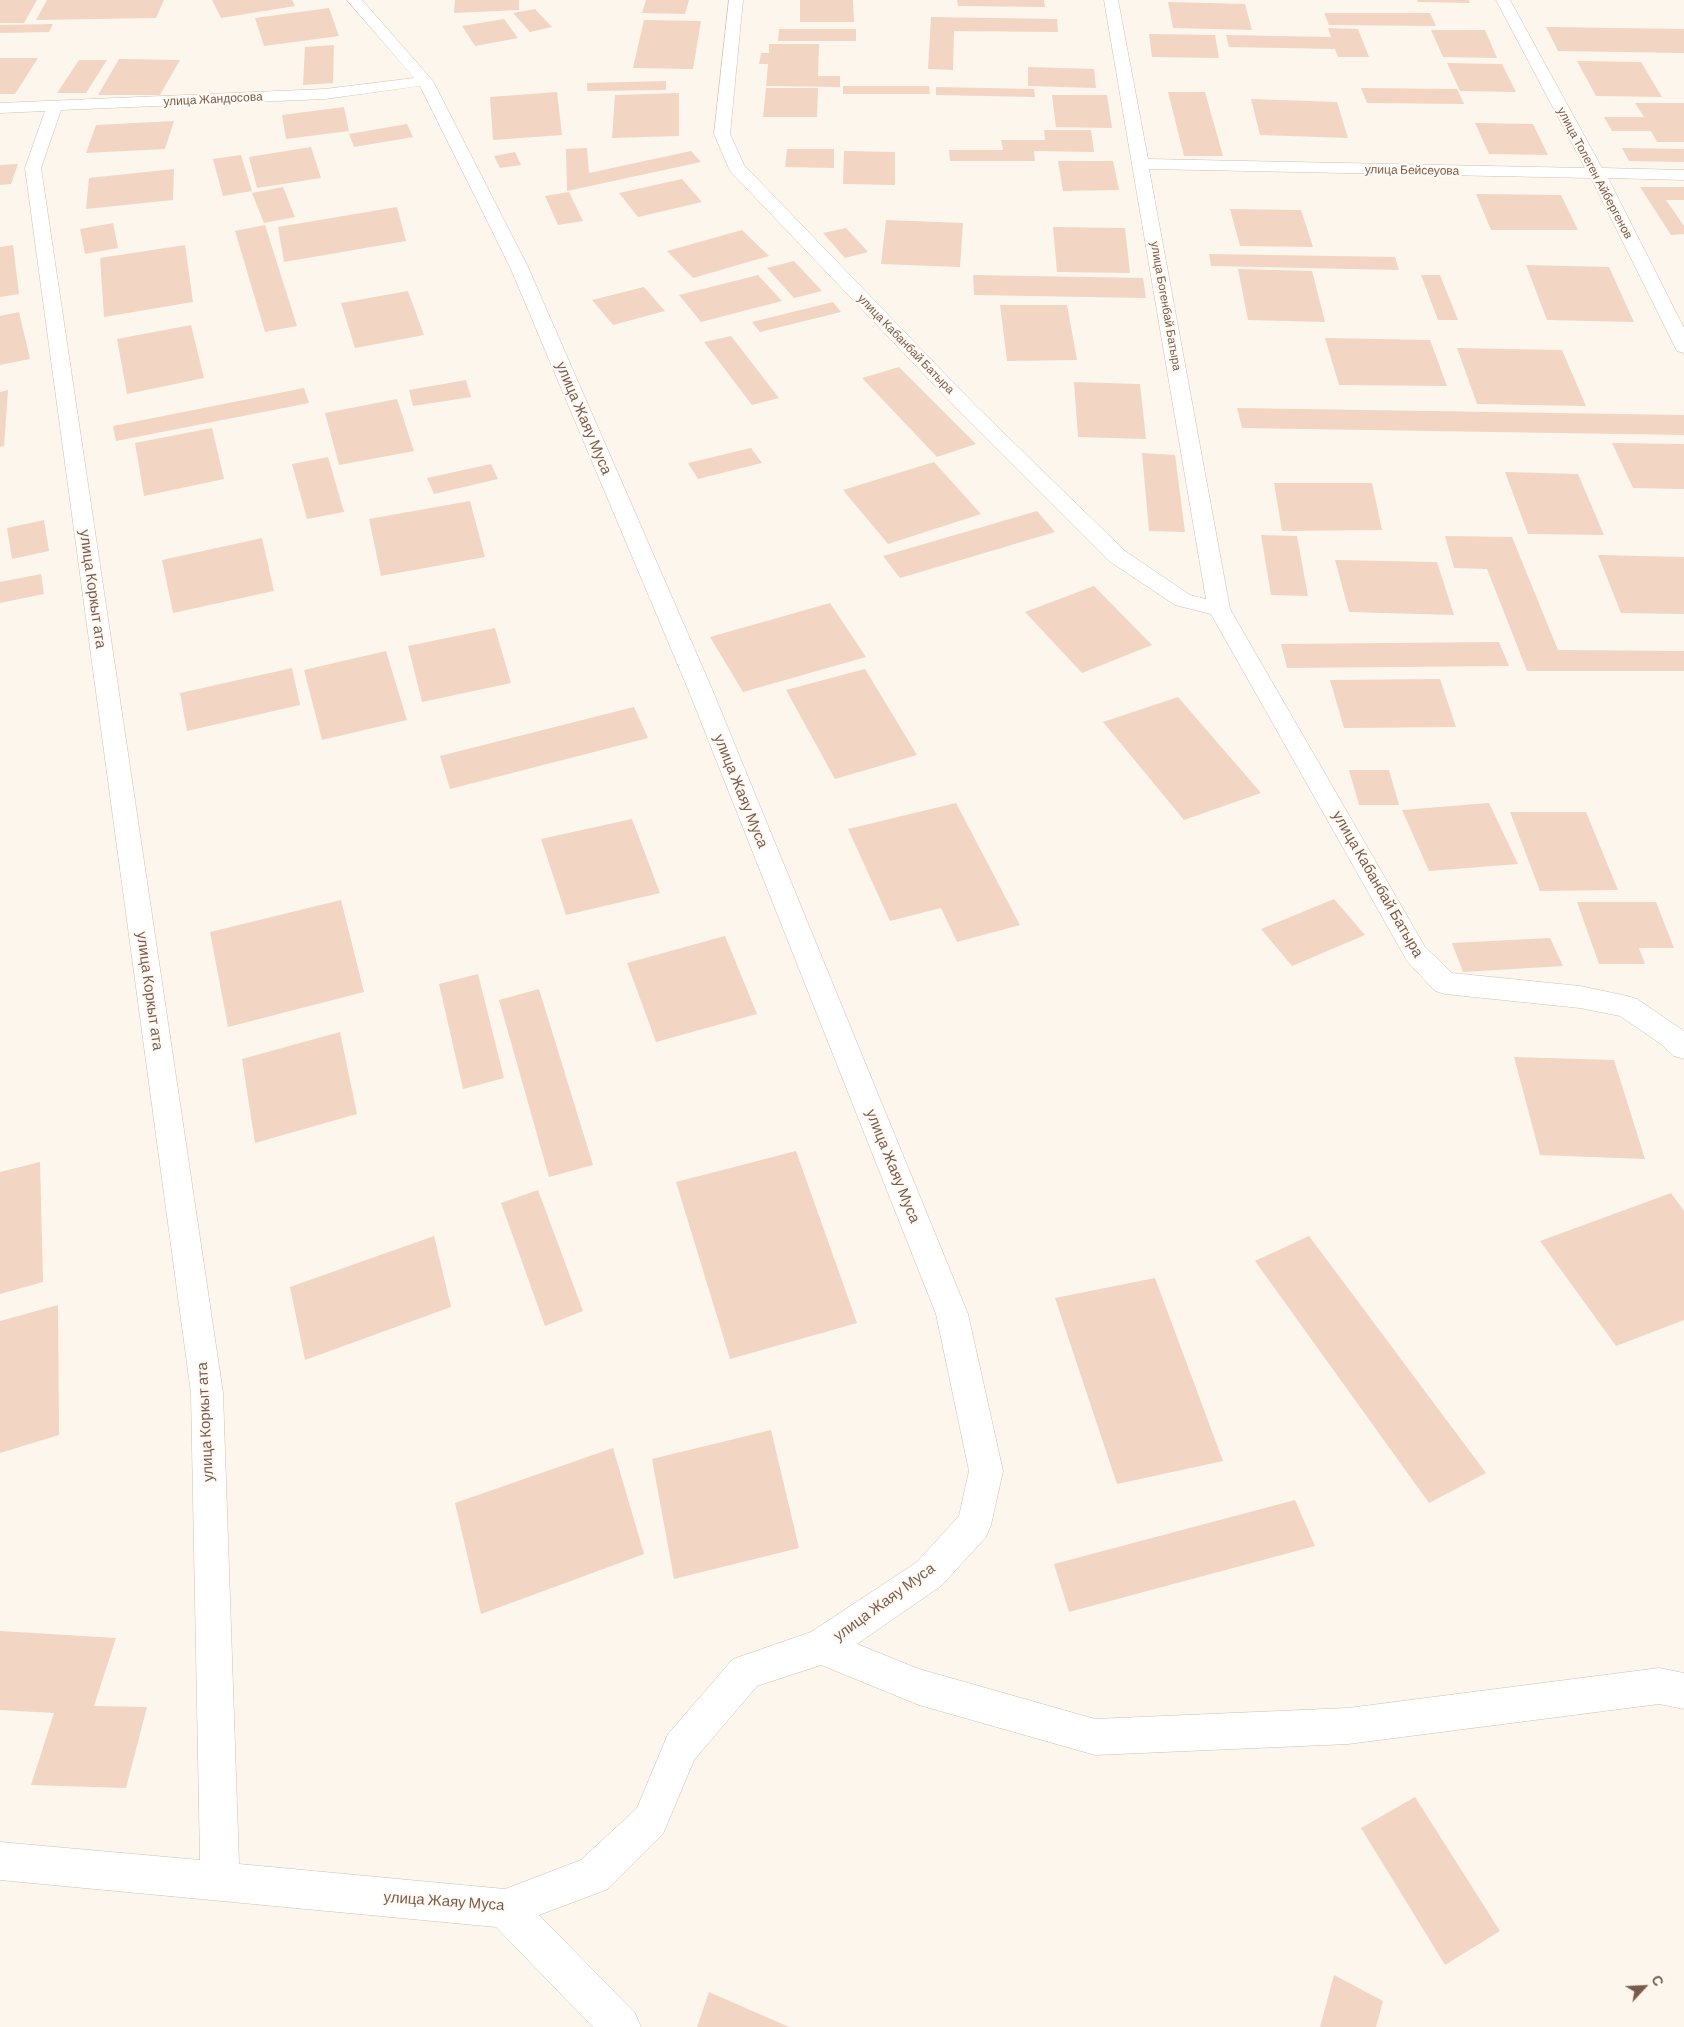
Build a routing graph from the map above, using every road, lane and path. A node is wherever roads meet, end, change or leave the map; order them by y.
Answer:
1 (354, 0) edge
2 (736, 0) edge
3 (1111, 0) edge
4 (1502, 0) edge
5 (425, 81) junction
6 (54, 106) junction
7 (0, 108) edge
8 (1141, 164) junction
9 (1597, 174) junction
10 (1684, 175) edge
11 (1684, 347) edge
12 (1220, 611) junction
13 (1684, 1048) edge
14 (821, 1647) junction
15 (1684, 1691) edge
16 (0, 1861) edge
17 (220, 1882) junction
18 (505, 1908) junction
19 (621, 2027) edge

1 - 5 street, улица Жаяу Муса
2 - 12 street, улица Кабанбай Батыра
3 - 8 street, улица Богенбай Батыра
4 - 9 street, улица Толеген Айбергенов
5 - 6 street, улица Жандосова
5 - 14 street, улица Жаяу Муса
6 - 7 street, улица Жандосова
6 - 17 street, улица Коркыт ата
8 - 9 street, улица Бейсеуова
8 - 12 street, улица Богенбай Батыра
9 - 10 street, улица Бейсеуова
9 - 11 street, улица Толеген Айбергенов
12 - 13 street, улица Кабанбай Батыра
14 - 15 street
14 - 18 street, улица Жаяу Муса
16 - 17 street, улица Жаяу Муса
17 - 18 street, улица Жаяу Муса
18 - 19 street

